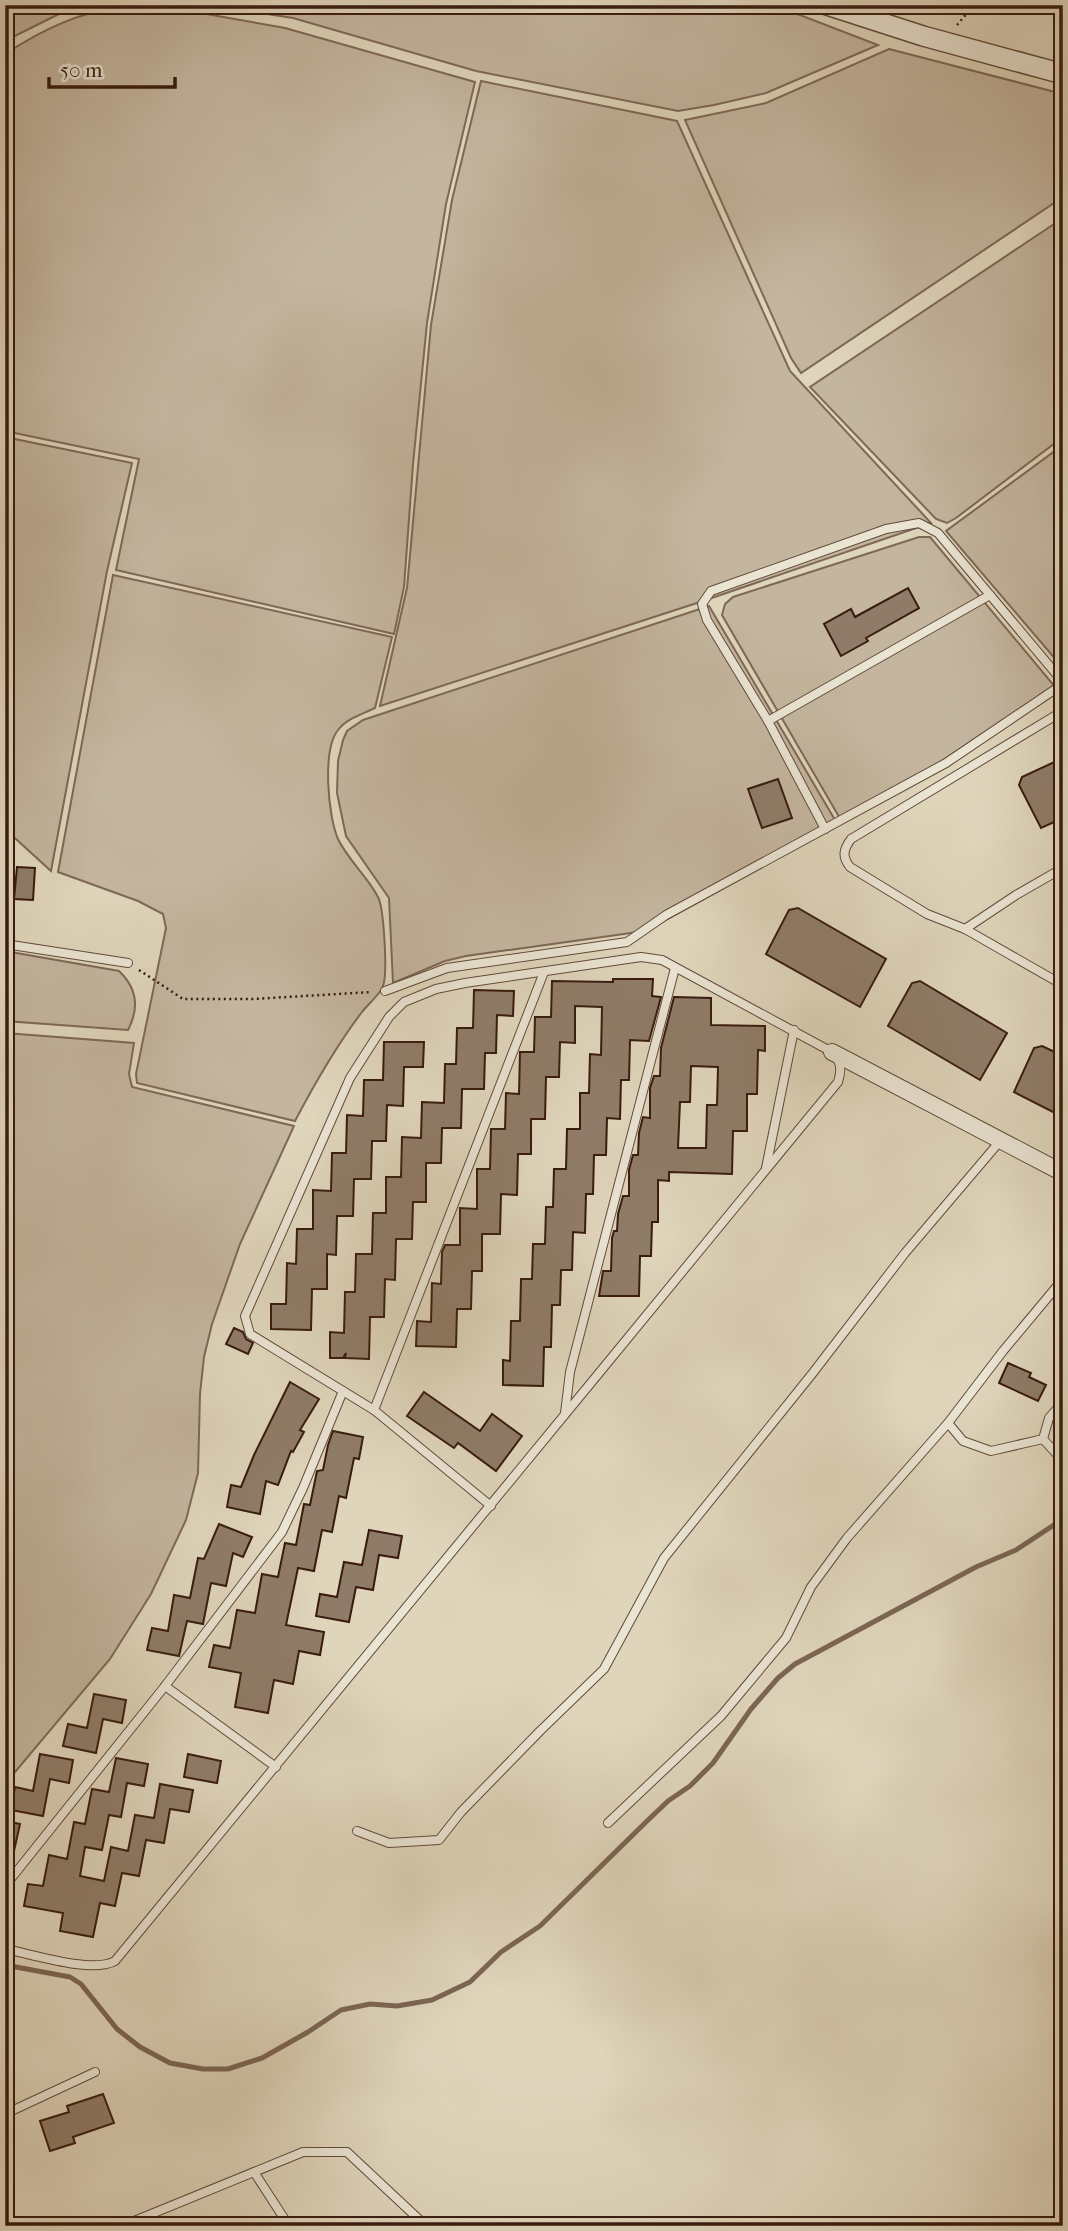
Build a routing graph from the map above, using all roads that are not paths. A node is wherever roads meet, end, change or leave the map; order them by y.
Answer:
1 (827, 5) edge
2 (1063, 74) edge
3 (990, 595) junction
4 (1063, 683) edge
5 (1063, 711) edge
6 (768, 721) junction
7 (825, 829) junction
8 (1063, 868) edge
9 (965, 929) junction
10 (5, 944) edge
11 (128, 963) road end
12 (675, 968) junction
13 (544, 972) junction
14 (1063, 985) edge
15 (385, 991) road end
16 (794, 1030) junction
17 (832, 1052) junction
18 (1001, 1140) junction
19 (765, 1170) junction
20 (1063, 1172) edge
21 (1063, 1279) edge
22 (343, 1391) junction
23 (1063, 1402) edge
24 (373, 1410) junction
25 (565, 1415) junction
26 (948, 1423) junction
27 (1042, 1440) junction
28 (1063, 1461) edge
29 (491, 1506) junction
30 (166, 1686) junction
31 (276, 1767) junction
32 (608, 1823) dead end
33 (357, 1831) dead end
34 (5, 1886) edge
35 (5, 1949) edge
36 (95, 2072) dead end
37 (5, 2114) edge
38 (254, 2172) junction
39 (122, 2226) edge
40 (289, 2226) edge
41 (426, 2226) edge

1 - 2 street
3 - 4 lane
3 - 6 lane
3 - 6 lane
4 - 7 lane
5 - 9 lane
6 - 7 lane
7 - 15 lane
8 - 9 lane
9 - 14 lane
10 - 11 lane
12 - 13 lane
12 - 16 lane
12 - 25 lane
13 - 22 lane
13 - 24 lane
16 - 17 lane
16 - 19 lane
17 - 18 street
17 - 19 lane
18 - 20 street
18 - 33 lane
19 - 25 lane
21 - 26 lane
22 - 24 lane
22 - 30 lane
23 - 27 lane
24 - 29 lane
25 - 29 lane
26 - 27 lane
26 - 32 lane
27 - 28 lane
29 - 31 lane
30 - 31 lane
30 - 34 lane
31 - 35 lane
36 - 37 lane
38 - 39 lane
38 - 40 lane
38 - 41 lane

